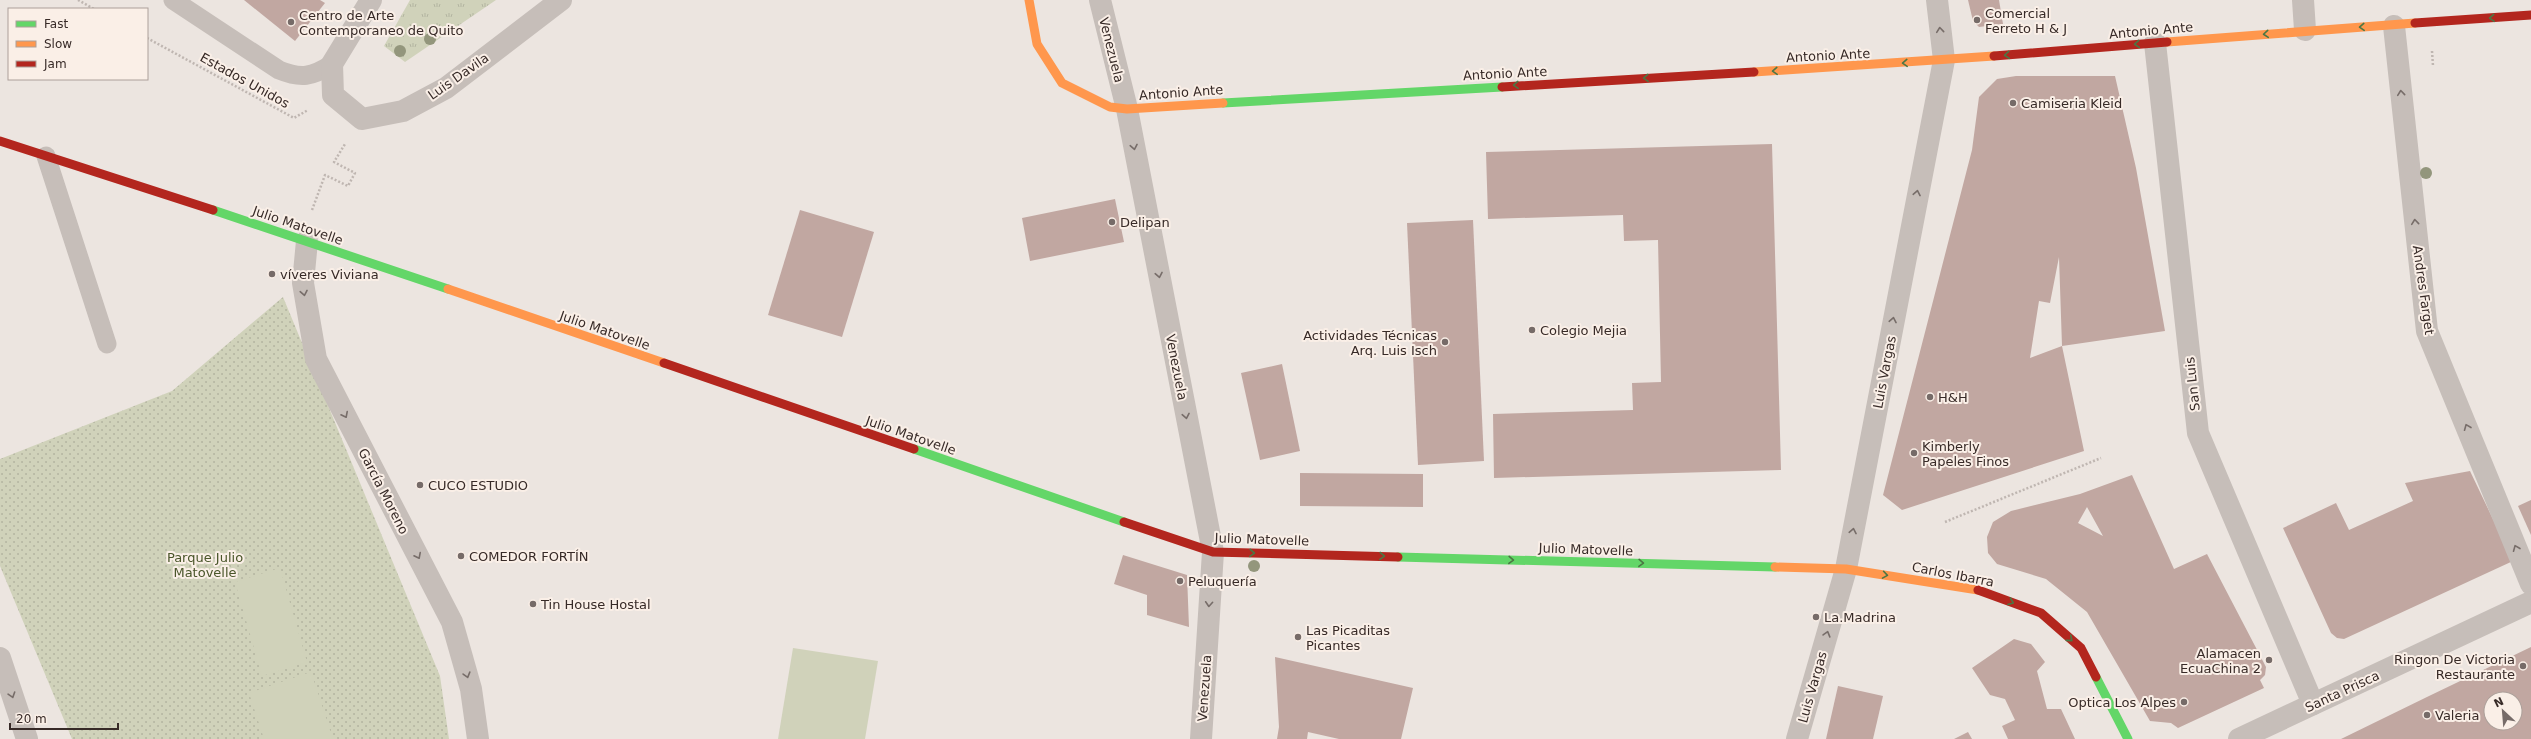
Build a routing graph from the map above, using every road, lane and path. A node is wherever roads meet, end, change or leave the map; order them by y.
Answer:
1 (78, 0) edge
2 (173, 0) edge
3 (371, 0) edge
4 (561, 0) edge
5 (1029, 0) edge
6 (1100, 0) edge
7 (1937, 0) edge
8 (2303, 0) edge
9 (92, 8) edge
10 (2531, 15) edge
11 (2394, 26) junction
12 (2305, 30) junction
13 (148, 39) edge
14 (2155, 43) junction
15 (1944, 60) junction
16 (332, 64) junction
17 (333, 95) junction
18 (1127, 109) junction
19 (362, 119) junction
20 (0, 141) edge
21 (46, 156) junction
22 (307, 241) junction
23 (107, 344) dead end
24 (2101, 458) dead end
25 (1945, 522) dead end
26 (1213, 552) junction
27 (1846, 569) junction
28 (2531, 584) edge
29 (2531, 602) edge
30 (0, 658) edge
31 (2313, 704) junction
32 (27, 739) edge
33 (478, 739) edge
34 (1201, 739) edge
35 (1797, 739) edge
36 (2128, 739) edge
37 (2239, 739) edge

1 - 9 path
2 - 16 lane
3 - 16 street
4 - 19 street, Luis Davila
5 - 18 street
6 - 18 street, Venezuela
15 -> 7 street, Luis Vargas
8 - 12 street
10 -> 11 street, Antonio Ante
11 -> 12 street, Antonio Ante
28 -> 11 street, Andres Farget
12 -> 14 street, Antonio Ante
13 - 17 path, Estados Unidos
14 -> 15 street, Antonio Ante
14 - 31 street, San Luis
15 -> 18 street, Antonio Ante
27 -> 15 street, Luis Vargas
16 - 17 street
17 - 19 street
18 -> 26 street, Venezuela
19 - 22 path
20 - 21 street, Julio Matovelle
21 - 22 street, Julio Matovelle
21 - 23 lane
22 - 26 street, Julio Matovelle
22 -> 33 street, García Moreno
24 - 25 path
26 -> 27 street, Julio Matovelle
26 -> 34 street, Venezuela
35 -> 27 street, Luis Vargas
27 -> 36 street, Carlos Ibarra
29 - 31 street, Santa Prisca
30 -> 32 street
31 - 37 street, Santa Prisca

